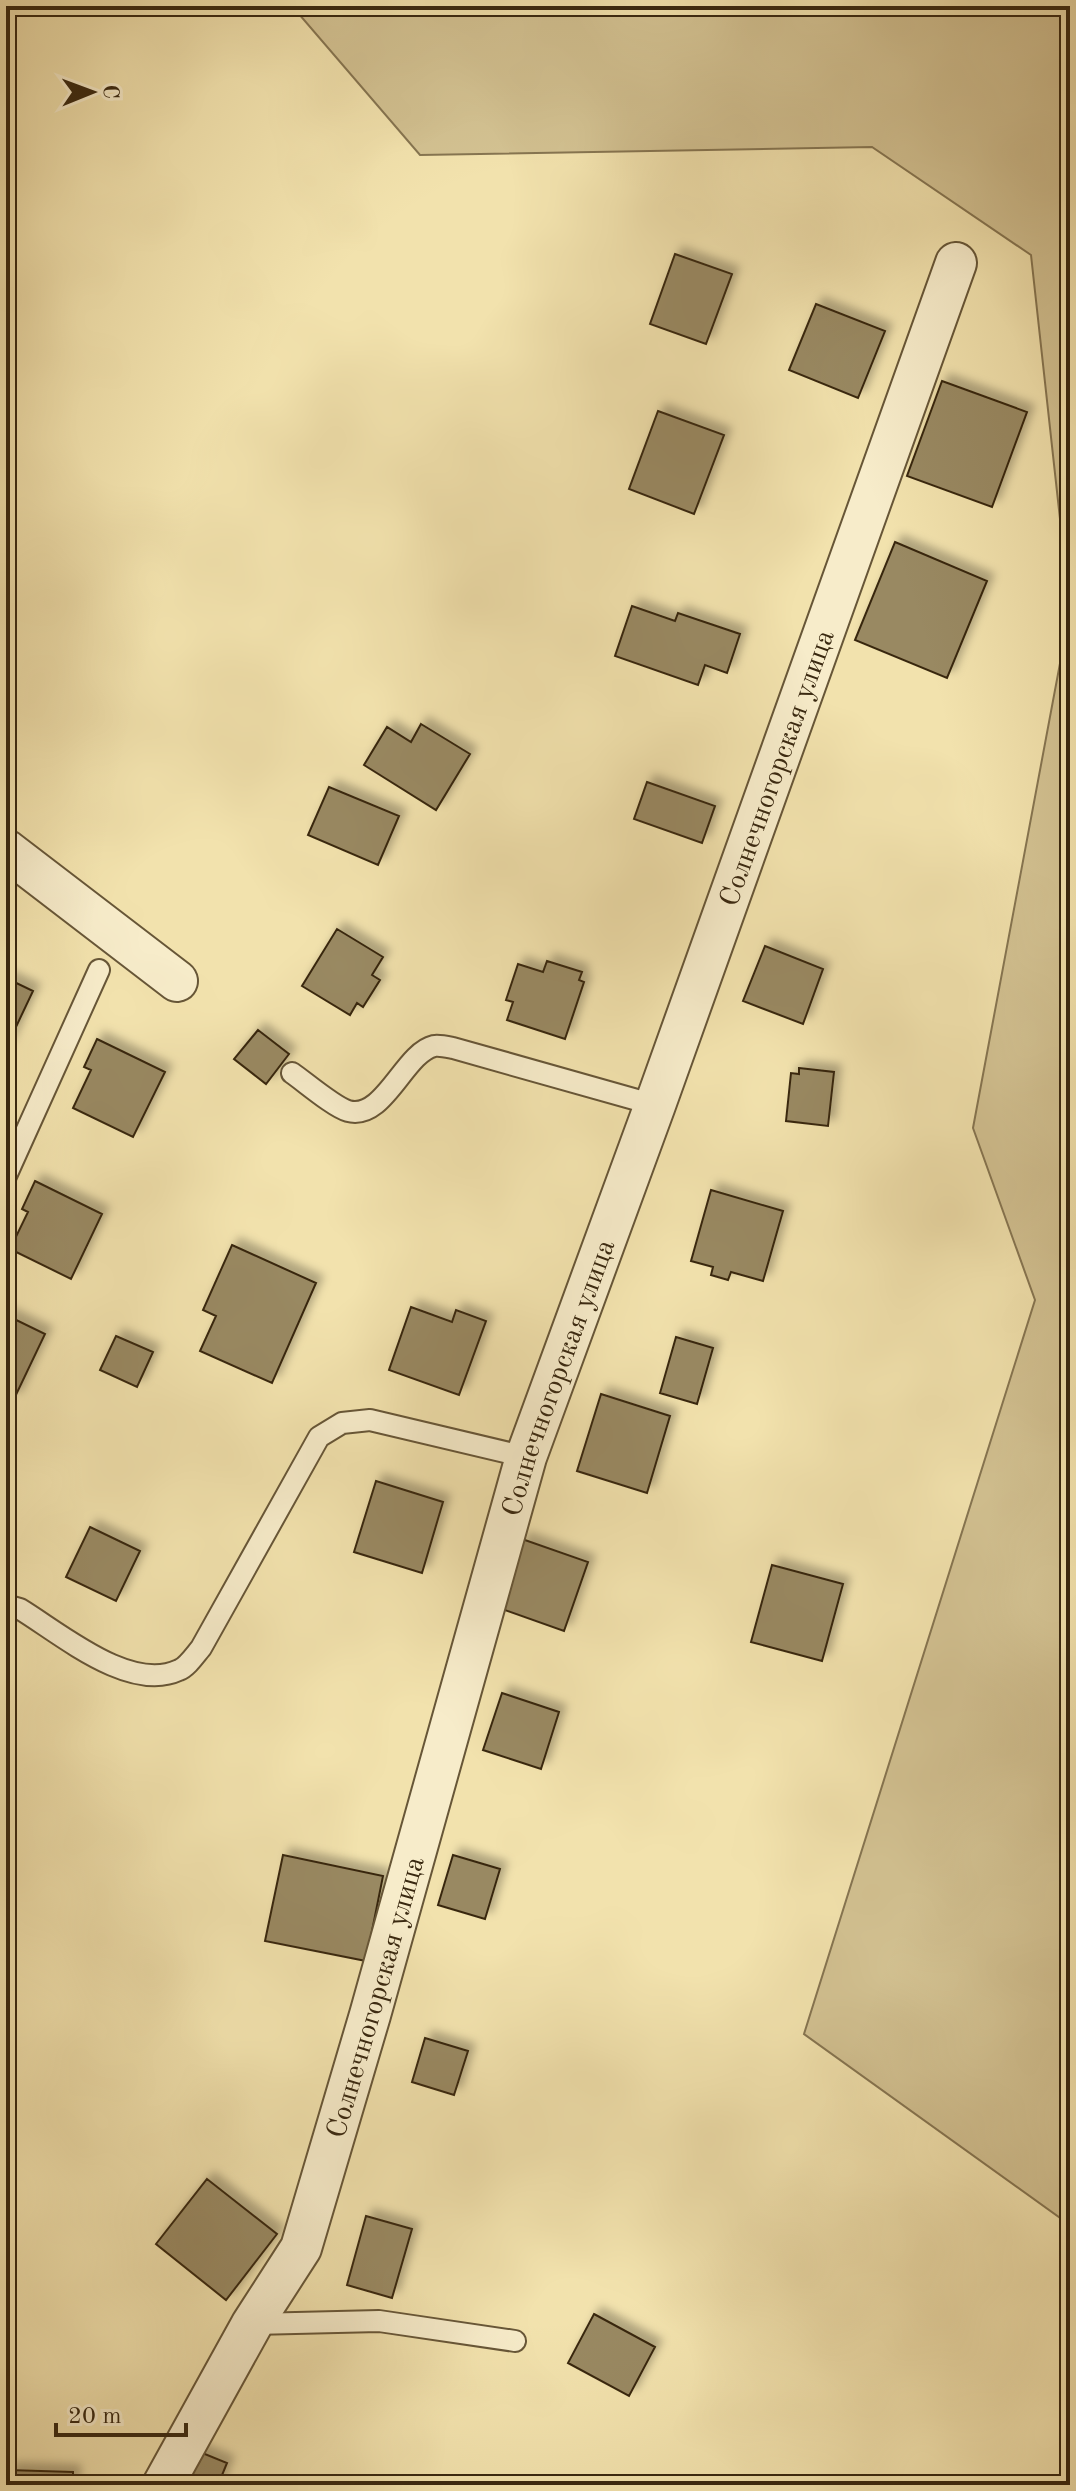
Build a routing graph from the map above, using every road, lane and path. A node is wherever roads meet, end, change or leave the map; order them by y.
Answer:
1 (956, 263) dead end
2 (6, 850) edge
3 (99, 970) dead end
4 (177, 981) dead end
5 (292, 1073) dead end
6 (655, 1105) junction
7 (6, 1176) edge
8 (526, 1457) junction
9 (6, 1605) edge
10 (252, 2324) junction
11 (515, 2341) dead end
12 (163, 2485) edge

1 - 6 street, Солнечногорская улица
2 - 4 street
3 - 7 lane
5 - 6 lane
6 - 8 street, Солнечногорская улица
8 - 9 lane
8 - 10 street, Солнечногорская улица
10 - 11 lane
10 - 12 street, Солнечногорская улица

